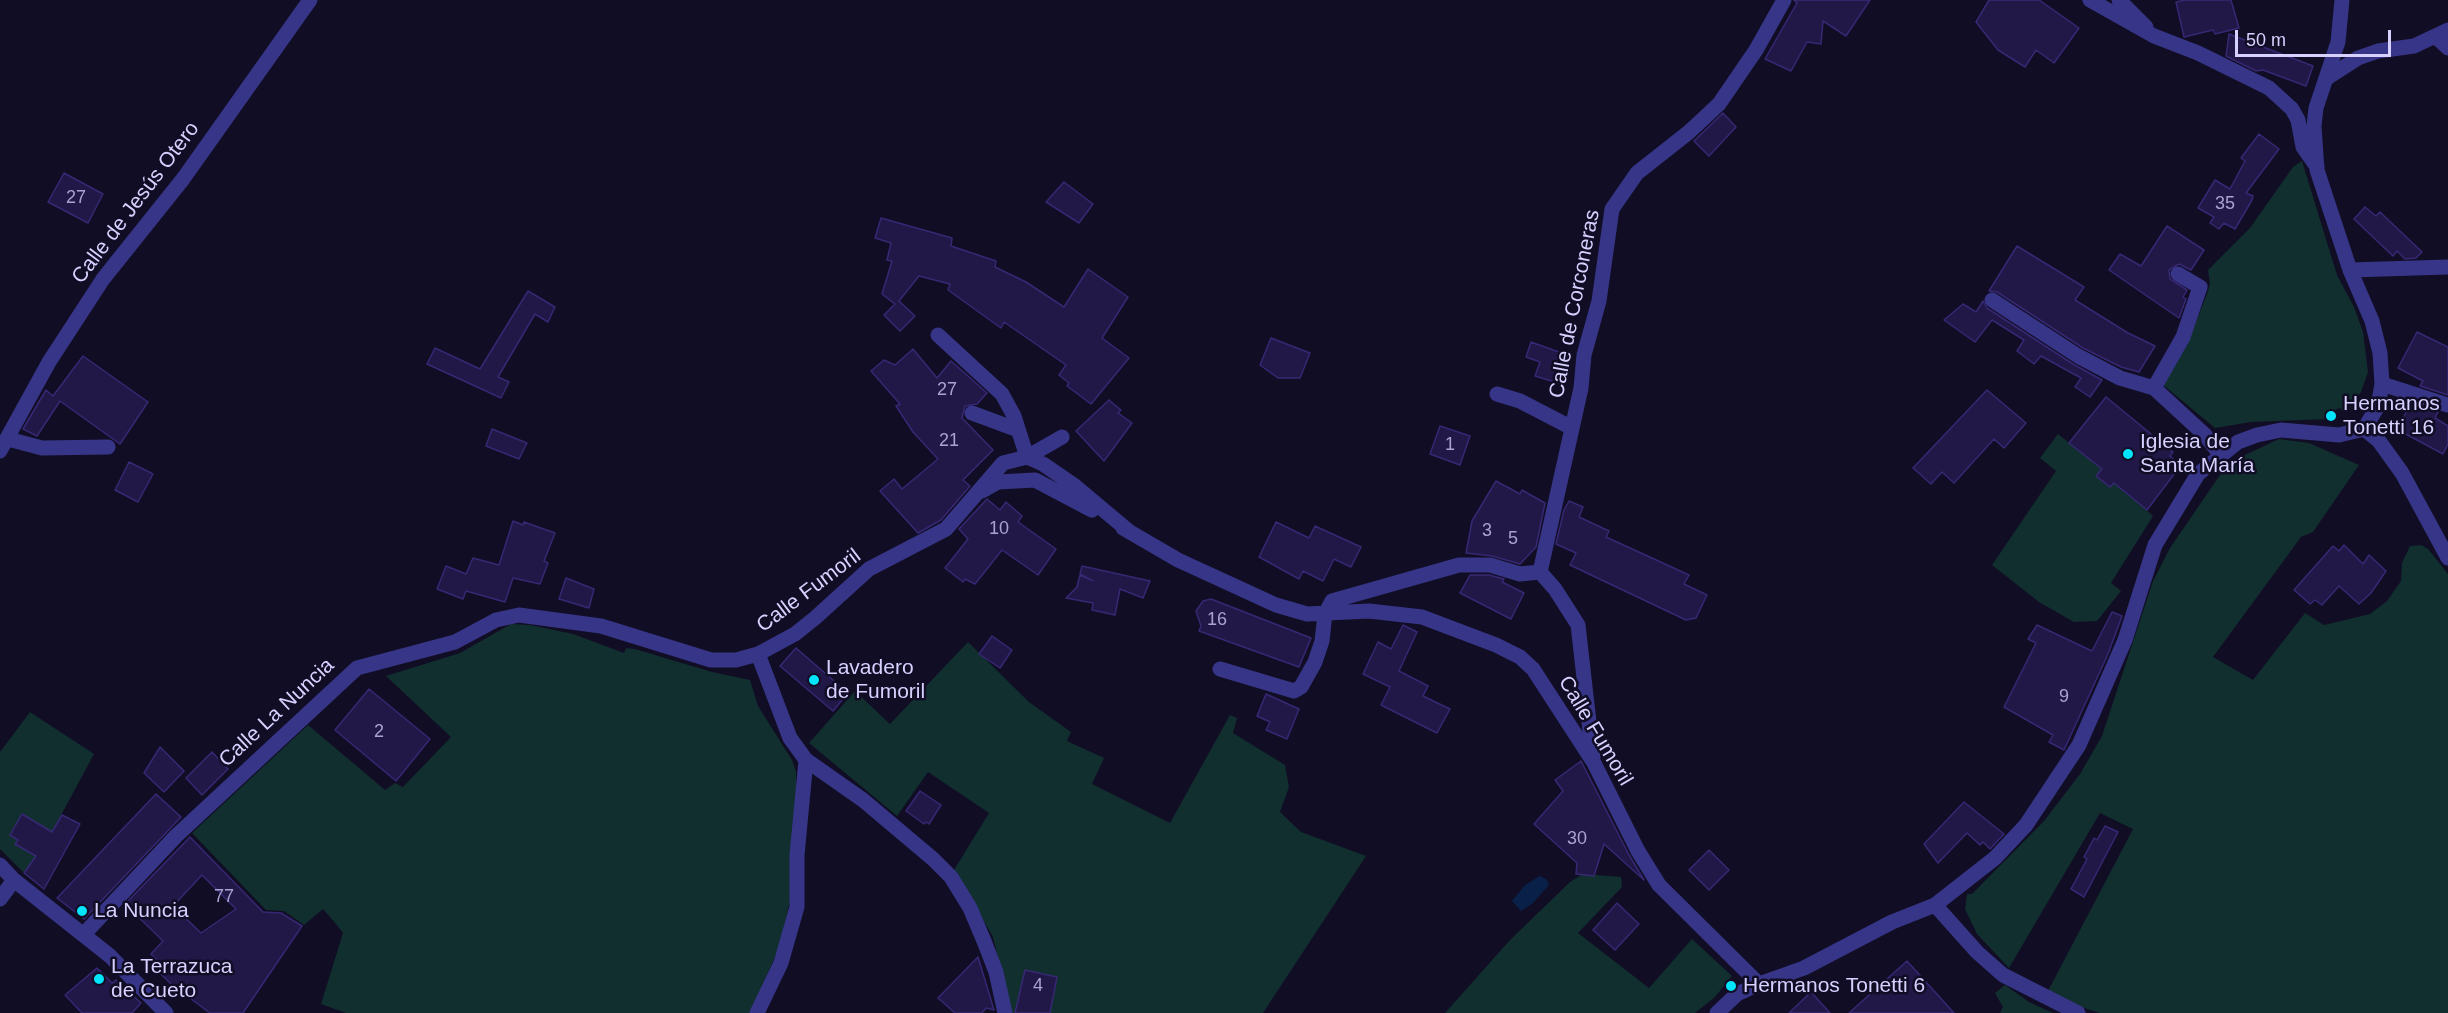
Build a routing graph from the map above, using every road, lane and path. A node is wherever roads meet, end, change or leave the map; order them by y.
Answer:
1 (310, 0) edge
2 (1784, 0) edge
3 (2090, 0) edge
4 (2119, 0) edge
5 (2342, 0) edge
6 (2442, 34) edge
7 (2154, 36) junction
8 (2448, 48) edge
9 (2327, 78) junction
10 (2317, 166) junction
11 (2448, 267) edge
12 (2350, 270) junction
13 (2178, 274) dead end
14 (1992, 300) dead end
15 (938, 335) dead end
16 (2382, 384) junction
17 (2154, 388) junction
18 (1497, 394) dead end
19 (2448, 405) edge
20 (972, 413) dead end
21 (1572, 428) junction
22 (2364, 429) junction
23 (1018, 430) junction
24 (1062, 437) dead end
25 (4, 445) edge
26 (108, 447) dead end
27 (2220, 454) junction
28 (1027, 457) junction
29 (977, 493) junction
30 (1131, 532) junction
31 (2448, 558) edge
32 (1540, 572) junction
33 (1325, 614) junction
34 (758, 654) junction
35 (1220, 669) dead end
36 (806, 760) junction
37 (1594, 763) junction
38 (0, 865) edge
39 (14, 880) junction
40 (0, 899) edge
41 (1935, 904) junction
42 (84, 934) junction
43 (1759, 984) junction
44 (166, 1013) edge
45 (757, 1013) edge
46 (1005, 1013) edge
47 (1717, 1013) edge
48 (2078, 1013) edge

1 - 25 street, Calle de Jesús Otero
2 - 21 street, Calle de Corconeras
3 - 7 street
4 - 7 street
5 - 9 street
6 - 8 street
6 - 9 street
7 - 10 street
9 - 10 street
10 - 12 street
11 - 12 street
12 - 16 street
13 - 17 street
14 - 17 street
15 - 23 street
16 - 19 street
16 - 22 street
17 - 27 street
18 - 21 street, Calle de Corconeras
20 - 23 street
21 - 32 street, Calle de Corconeras
22 - 27 street
22 - 31 street
23 - 28 street
24 - 28 street, Calle Fumoril
25 - 26 street, Calle de Jesús Otero
27 - 41 street
28 - 29 street, Calle Fumoril
28 - 30 street, Calle Fumoril
29 - 30 street, Calle Fumoril
29 - 34 street, Calle Fumoril
30 - 33 street, Calle Fumoril
32 - 33 street
32 - 37 street
33 - 35 street
33 - 37 street, Calle Fumoril
34 - 36 street, Calle Fumoril
34 - 42 street, Calle La Nuncia
36 - 45 street
36 - 46 street, Calle Fumoril
37 - 43 street, Calle Fumoril
38 - 39 street
39 - 40 street
39 - 42 street
41 - 43 street
41 - 48 street
42 - 44 street
43 - 47 street

